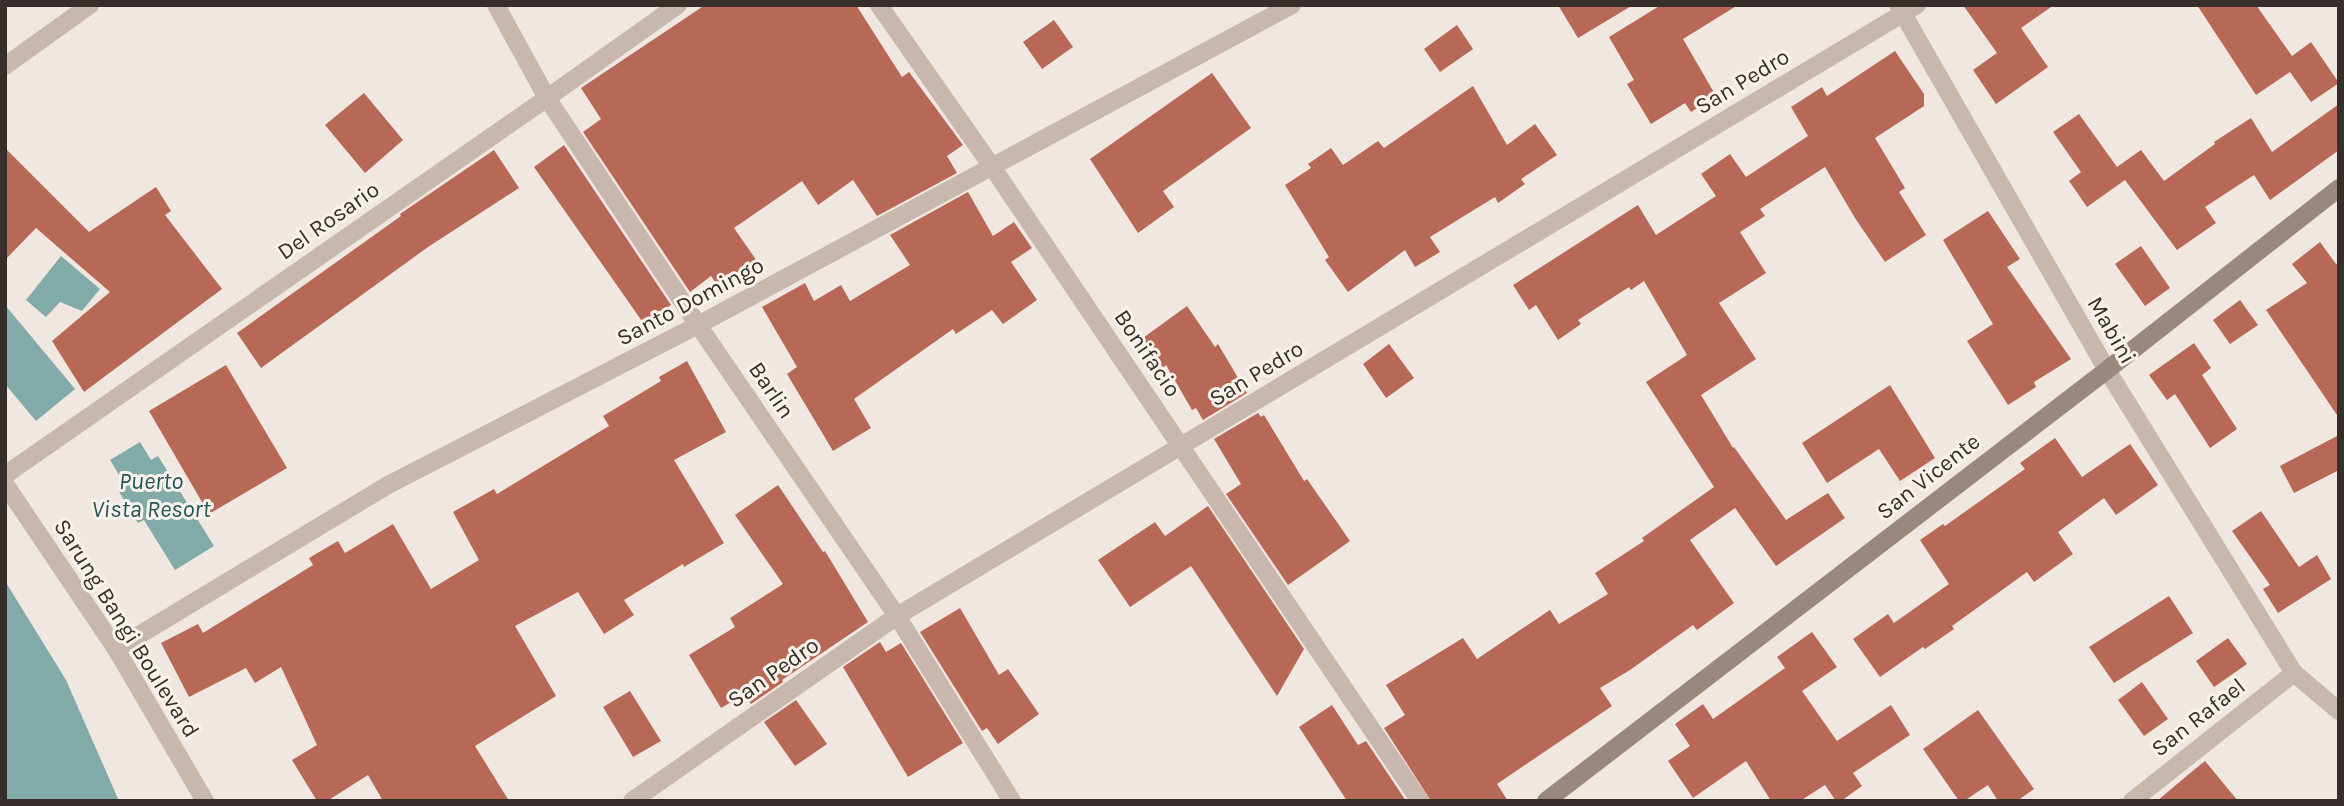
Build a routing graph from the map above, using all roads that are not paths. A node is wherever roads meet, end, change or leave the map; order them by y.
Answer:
1 (90, 5) edge
2 (496, 5) edge
3 (678, 5) edge
4 (879, 5) edge
5 (1292, 5) edge
6 (1906, 8) edge
7 (5, 66) edge
8 (547, 97) junction
9 (993, 168) junction
10 (2339, 188) edge
11 (698, 325) junction
12 (2107, 370) junction
13 (1181, 446) junction
14 (5, 475) edge
15 (5, 484) edge
16 (897, 615) junction
17 (116, 649) junction
18 (2294, 673) junction
19 (2339, 711) edge
20 (205, 801) edge
21 (632, 801) edge
22 (1012, 801) edge
23 (1420, 801) edge
24 (1546, 801) edge
25 (2132, 801) edge

1 - 7 street
2 - 8 street, Barlin
3 - 8 street, Del Rosario
4 - 9 street, Bonifacio
5 - 9 street, Santo Domingo
6 - 12 street, Mabini
6 - 13 street, San Pedro
8 - 11 street, Barlin
8 - 14 street, Del Rosario
9 - 11 street, Santo Domingo
9 - 13 street, Bonifacio
10 - 12 main road, San Vicente
11 - 16 street, Barlin
11 - 17 street, Santo Domingo
12 - 18 street, Mabini
12 - 24 main road, San Vicente
13 - 16 street, San Pedro
13 - 23 street, Bonifacio
15 - 17 street, Sarung Bangi Boulevard
16 - 21 street, San Pedro
16 - 22 street, Barlin
17 - 20 street, Sarung Bangi Boulevard
18 - 19 street, Mabini
18 - 25 street, San Rafael

